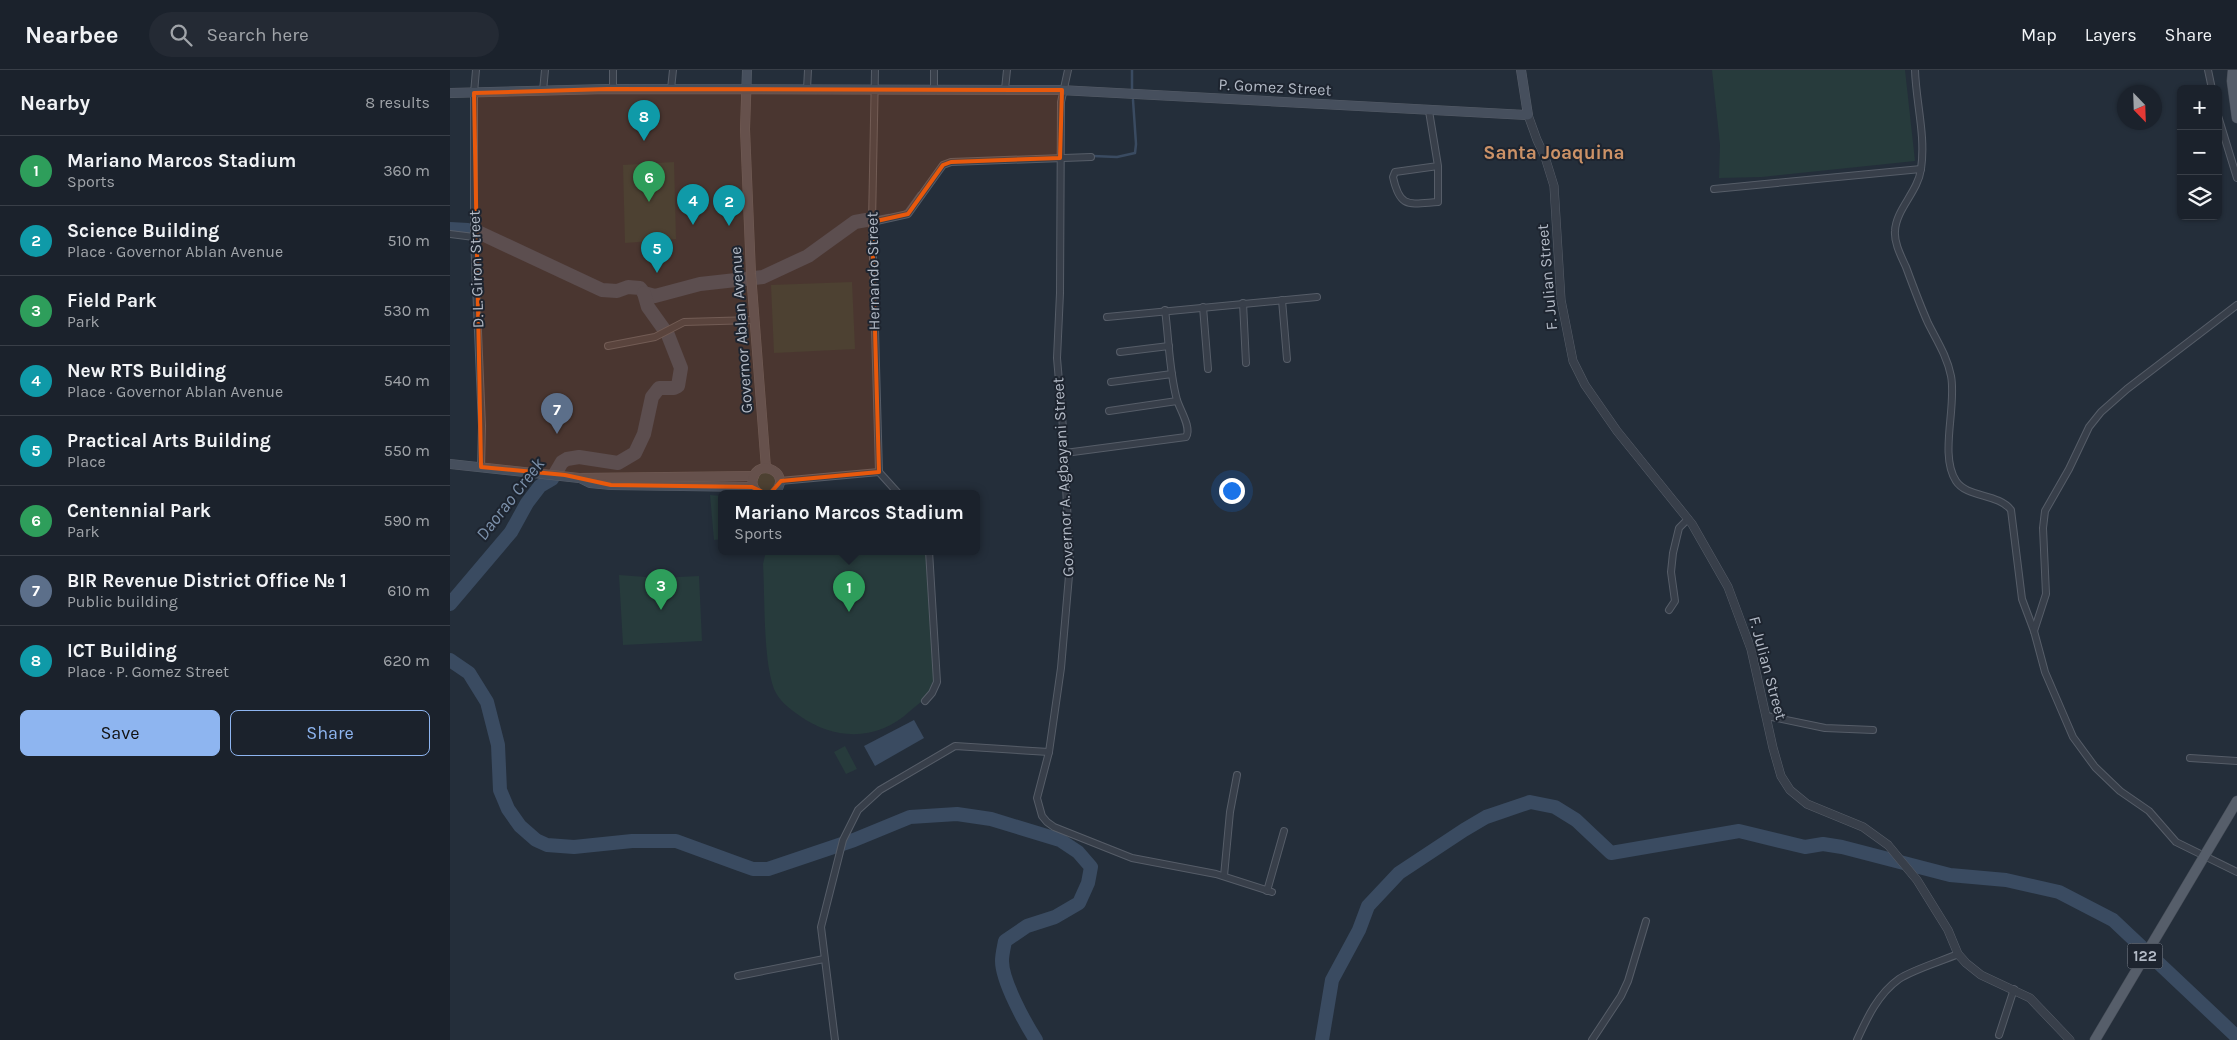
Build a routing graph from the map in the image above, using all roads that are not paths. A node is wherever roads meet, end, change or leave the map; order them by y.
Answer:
1 (476, 70) edge
2 (545, 70) edge
3 (613, 70) edge
4 (673, 70) edge
5 (747, 70) edge
6 (808, 70) edge
7 (875, 70) edge
8 (934, 70) edge
9 (1007, 70) edge
10 (1068, 70) edge
11 (1521, 70) edge
12 (1915, 70) edge
13 (2208, 70) edge
14 (2233, 70) edge
15 (2211, 85) edge
16 (934, 88) junction
17 (613, 89) junction
18 (671, 89) junction
19 (807, 89) junction
20 (1005, 89) junction
21 (874, 90) junction
22 (1062, 90) junction
23 (543, 91) junction
24 (746, 91) junction
25 (450, 93) edge
26 (474, 93) junction
27 (1429, 111) junction
28 (1528, 115) junction
29 (2237, 118) edge
30 (2222, 129) edge
31 (1091, 157) dead end
32 (1060, 158) junction
33 (1438, 166) junction
34 (1921, 169) junction
35 (2237, 178) edge
36 (1714, 189) dead end
37 (872, 222) junction
38 (450, 234) edge
39 (474, 237) junction
40 (1317, 297) dead end
41 (1282, 300) junction
42 (1243, 303) junction
43 (2237, 305) edge
44 (1203, 307) junction
45 (1165, 310) junction
46 (1107, 317) dead end
47 (754, 320) junction
48 (608, 346) dead end
49 (1170, 346) junction
50 (1120, 352) dead end
51 (1287, 360) dead end
52 (1246, 363) dead end
53 (1208, 369) dead end
54 (1172, 374) junction
55 (1110, 382) dead end
56 (1177, 401) junction
57 (1109, 411) dead end
58 (1064, 453) junction
59 (450, 464) edge
60 (481, 467) junction
61 (766, 468) junction
62 (879, 472) junction
63 (754, 476) junction
64 (580, 478) junction
65 (780, 481) junction
66 (756, 490) edge
67 (776, 490) edge
68 (895, 490) edge
69 (1688, 519) junction
70 (930, 555) edge
71 (1669, 610) dead end
72 (2034, 631) junction
73 (925, 701) dead end
74 (1766, 716) junction
75 (1873, 730) dead end
76 (1049, 752) junction
77 (2190, 758) dead end
78 (2237, 761) edge
79 (1236, 775) dead end
80 (2237, 801) edge
81 (1284, 830) dead end
82 (2205, 858) junction
83 (2237, 872) edge
84 (1224, 876) junction
85 (1646, 921) dead end
86 (1958, 954) junction
87 (824, 959) junction
88 (738, 976) dead end
89 (2014, 989) junction
90 (1999, 1035) dead end
91 (835, 1040) edge
92 (1592, 1040) edge
93 (1857, 1040) edge
94 (2070, 1040) edge
95 (2095, 1040) edge

1 - 26 street, D. L. Giron Street
2 - 23 street
3 - 17 street
4 - 18 street
5 - 24 main road, Governor Ablan Avenue
6 - 19 street
7 - 21 street, Hernando Street
8 - 16 street
9 - 20 street
10 - 22 street, Governor A. Agbayani Street
11 - 28 main road, F. Julian Street
12 - 34 street
13 - 15 street
14 - 29 main road
16 - 20 main road, P. Gomez Street
16 - 21 main road, P. Gomez Street
17 - 18 main road, P. Gomez Street
17 - 23 main road, P. Gomez Street
18 - 24 main road, P. Gomez Street
19 - 21 main road, P. Gomez Street
19 - 24 main road, P. Gomez Street
20 - 22 main road, P. Gomez Street
21 - 37 street, Hernando Street
22 - 27 main road, P. Gomez Street
22 - 32 street, Governor A. Agbayani Street
23 - 26 main road, P. Gomez Street
24 - 47 main road, Governor Ablan Avenue
25 - 26 main road, P. Gomez Street
26 - 39 street, D. L. Giron Street
27 - 28 main road, P. Gomez Street
27 - 33 street
28 - 69 street, F. Julian Street
30 - 35 street
31 - 32 street
32 - 37 street
32 - 58 street, Governor A. Agbayani Street
33 - 33 street
34 - 36 street
34 - 72 street
37 - 62 street, Hernando Street
38 - 39 street
39 - 60 street, D. L. Giron Street
40 - 41 street
41 - 42 street
41 - 51 street
42 - 44 street
42 - 52 street
43 - 72 street
44 - 45 street
44 - 53 street
45 - 46 street
45 - 49 street
47 - 48 street
47 - 61 main road, Governor Ablan Avenue
49 - 50 street
49 - 54 street
54 - 55 street
54 - 56 street
56 - 57 street
56 - 58 street
58 - 76 street, Governor A. Agbayani Street
59 - 60 main road
60 - 64 main road
61 - 63 main road
61 - 65 main road
62 - 65 street
62 - 68 street
63 - 64 main road
63 - 66 main road
64 - 66 main road
65 - 67 main road
69 - 71 street
69 - 74 street, F. Julian Street
70 - 73 street
72 - 82 street
74 - 75 street
74 - 86 street, F. Julian Street
76 - 84 street, Governor A. Agbayani Street
76 - 87 street
77 - 78 street
79 - 84 street
80 - 82 main road, 122
81 - 84 street, Governor A. Agbayani Street
82 - 83 street
82 - 95 main road, 122
85 - 92 street
86 - 89 street, F. Julian Street
86 - 93 street
87 - 88 street
87 - 91 street
89 - 90 street
89 - 94 street, F. Julian Street

